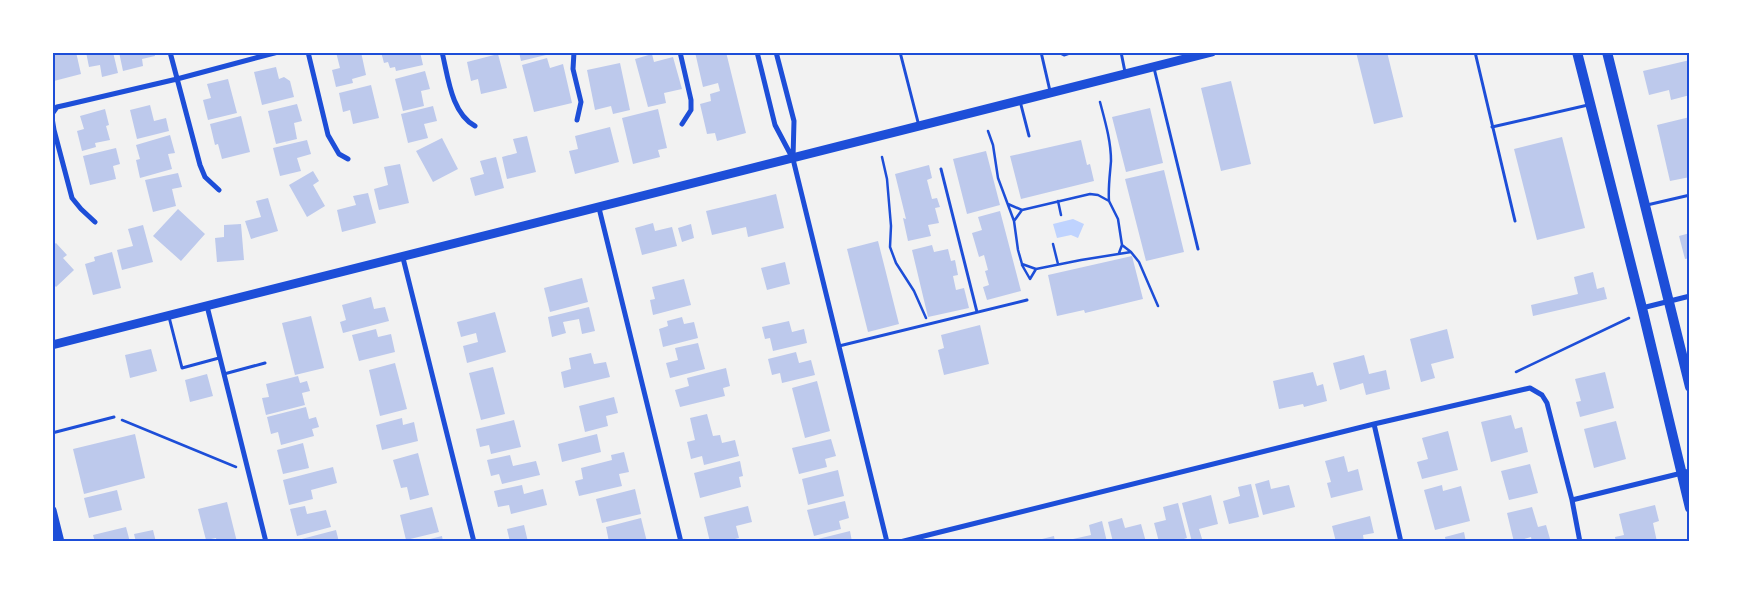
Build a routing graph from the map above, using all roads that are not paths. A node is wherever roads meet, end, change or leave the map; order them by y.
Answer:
1 (170, 52) edge
2 (278, 52) edge
3 (308, 52) edge
4 (442, 52) edge
5 (574, 52) edge
6 (680, 52) edge
7 (757, 52) edge
8 (776, 52) edge
9 (900, 52) edge
10 (1041, 52) edge
11 (1058, 52) edge
12 (1073, 52) edge
13 (1121, 52) edge
14 (1212, 52) edge
15 (1475, 52) edge
16 (1576, 52) edge
17 (1606, 52) edge
18 (1153, 67) junction
19 (1126, 75) junction
20 (177, 79) junction
21 (1051, 92) junction
22 (1020, 100) junction
23 (1591, 104) junction
24 (52, 114) edge
25 (52, 118) edge
26 (577, 120) dead end
27 (682, 124) dead end
28 (475, 126) dead end
29 (919, 127) junction
30 (1492, 127) junction
31 (1029, 136) dead end
32 (348, 158) dead end
33 (793, 159) junction
34 (941, 169) dead end
35 (219, 190) dead end
36 (1690, 195) edge
37 (1644, 206) junction
38 (599, 208) junction
39 (1516, 221) dead end
40 (95, 222) dead end
41 (1198, 249) dead end
42 (403, 258) junction
43 (1690, 296) edge
44 (1027, 300) dead end
45 (1668, 302) junction
46 (207, 306) junction
47 (1642, 308) junction
48 (977, 312) junction
49 (169, 316) junction
50 (52, 345) edge
51 (839, 346) junction
52 (220, 358) junction
53 (266, 364) dead end
54 (224, 374) junction
55 (1690, 387) edge
56 (114, 417) road end
57 (1374, 424) junction
58 (52, 433) edge
59 (1685, 472) edge
60 (1572, 500) junction
61 (1690, 508) edge
62 (52, 510) edge
63 (60, 542) edge
64 (266, 542) edge
65 (474, 542) edge
66 (680, 542) edge
67 (888, 542) edge
68 (900, 542) edge
69 (1401, 542) edge
70 (1580, 542) edge

1 - 20 street
2 - 20 street
3 - 32 street
4 - 28 street
5 - 26 street
6 - 27 street
7 - 33 street
8 - 33 street
9 - 29 lane
10 - 21 lane
11 - 12 lane
13 - 19 lane
14 - 18 street
15 - 30 lane
16 - 23 main road
17 - 37 main road
18 - 19 street
18 - 41 lane
19 - 21 street
20 - 24 street
20 - 35 street
21 - 22 street
22 - 29 street
22 - 31 lane
23 - 30 lane
23 - 47 main road
25 - 40 street
29 - 33 street
30 - 39 lane
33 - 38 street
33 - 51 street
34 - 48 lane
36 - 37 lane
37 - 45 main road
38 - 42 street
38 - 66 street
42 - 46 street
42 - 65 street
43 - 45 street
44 - 48 lane
45 - 47 street
45 - 55 main road
46 - 49 street
46 - 52 street
47 - 59 main road
48 - 51 lane
49 - 50 street
49 - 52 lane
51 - 67 street
52 - 54 street
53 - 54 lane
54 - 64 street
56 - 58 lane
57 - 60 street
57 - 68 street
57 - 69 street
59 - 60 street
59 - 61 main road
60 - 70 street
62 - 63 street

